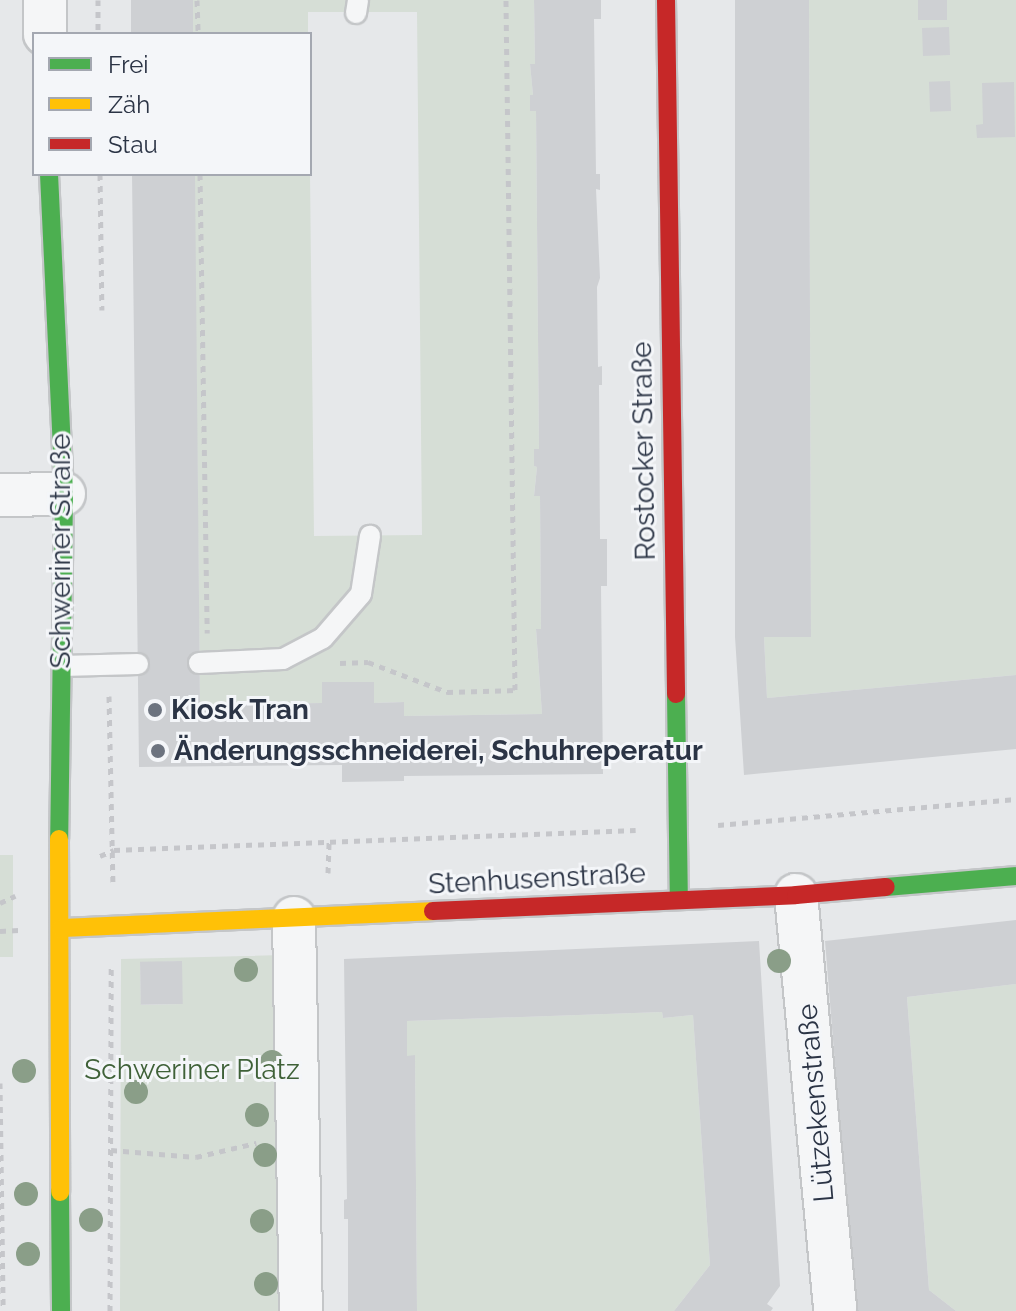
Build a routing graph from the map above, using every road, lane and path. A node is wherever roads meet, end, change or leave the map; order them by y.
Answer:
1 (45, 0) edge
2 (98, 0) edge
3 (197, 0) edge
4 (506, 0) edge
5 (666, 0) edge
6 (45, 32) edge
7 (98, 32) edge
8 (198, 32) edge
9 (49, 176) edge
10 (100, 176) edge
11 (200, 176) edge
12 (102, 316) dead end
13 (64, 494) junction
14 (0, 495) edge
15 (370, 536) dead end
16 (203, 663) joint
17 (327, 663) dead end
18 (109, 664) junction
19 (138, 664) dead end
20 (62, 666) junction
21 (1016, 799) edge
22 (677, 828) junction
23 (114, 850) junction
24 (1016, 876) edge
25 (59, 877) junction
26 (796, 895) junction
27 (679, 900) junction
28 (0, 903) edge
29 (294, 918) junction
30 (111, 926) junction
31 (61, 928) junction
32 (0, 1083) edge
33 (298, 1124) junction
34 (111, 1150) junction
35 (3, 1311) edge
36 (61, 1311) edge
37 (110, 1311) edge
38 (301, 1311) edge
39 (835, 1311) edge

1 - 6 street
2 - 7 path
3 - 8 path
4 - 17 path
5 - 22 street, Rostocker Straße
9 - 13 street, Schweriner Straße
10 - 12 path
11 - 16 path
13 - 14 street
13 - 20 street, Schweriner Straße
15 - 16 lane
18 - 19 lane
18 - 20 lane
18 - 23 path
20 - 25 street, Schweriner Straße
21 - 22 path
22 - 23 path
22 - 27 street, Rostocker Straße
23 - 25 path
23 - 30 path
24 - 26 street, Stenhusenstraße
25 - 28 path
25 - 31 street, Schweriner Straße
26 - 27 street, Stenhusenstraße
26 - 39 street, Lützekenstraße
27 - 29 street, Stenhusenstraße
29 - 30 street, Stenhusenstraße
29 - 33 street
30 - 31 street, Stenhusenstraße
30 - 34 path
31 - 36 street
32 - 35 path
33 - 34 path
33 - 38 street
34 - 37 path

